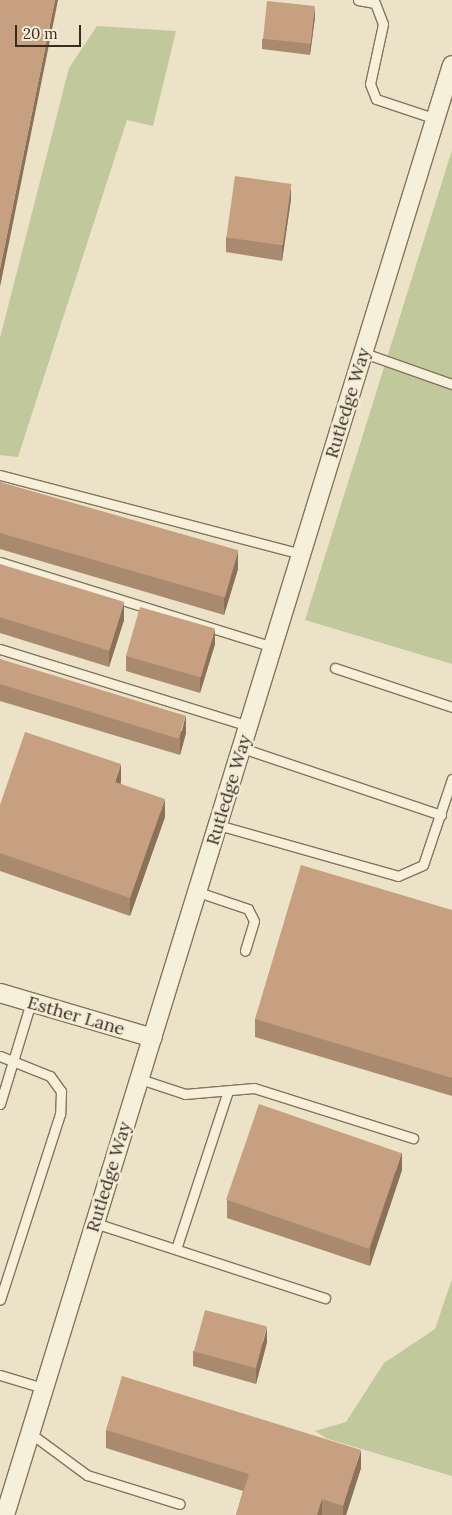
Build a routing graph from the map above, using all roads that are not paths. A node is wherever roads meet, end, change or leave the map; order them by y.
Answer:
1 (358, 0) edge
2 (452, 66) edge
3 (436, 119) junction
4 (364, 353) junction
5 (452, 384) edge
6 (0, 475) edge
7 (302, 554) junction
8 (0, 562) edge
9 (273, 647) junction
10 (0, 649) edge
11 (335, 668) dead end
12 (452, 707) edge
13 (249, 726) junction
14 (242, 748) junction
15 (452, 780) edge
16 (441, 815) junction
17 (218, 824) junction
18 (198, 892) junction
19 (245, 951) dead end
20 (0, 993) edge
21 (30, 1002) junction
22 (153, 1038) junction
23 (0, 1056) edge
24 (14, 1058) junction
25 (140, 1079) junction
26 (228, 1091) junction
27 (0, 1104) edge
28 (413, 1138) dead end
29 (95, 1223) junction
30 (176, 1249) junction
31 (325, 1298) dead end
32 (0, 1300) edge
33 (0, 1375) edge
34 (43, 1388) junction
35 (30, 1433) junction
36 (180, 1504) dead end
37 (4, 1515) edge

1 - 3 lane
2 - 3 street, Rutledge Way
3 - 4 street, Rutledge Way
4 - 5 lane
4 - 7 street, Rutledge Way
6 - 7 lane
7 - 9 street, Rutledge Way
8 - 9 lane
9 - 13 street, Rutledge Way
10 - 13 lane
11 - 12 lane
13 - 14 street, Rutledge Way
14 - 16 lane
14 - 17 street, Rutledge Way
15 - 16 lane
16 - 17 lane
17 - 18 street, Rutledge Way
18 - 19 lane
18 - 22 street, Rutledge Way
20 - 21 street, Esther Lane
21 - 22 street, Esther Lane
21 - 24 lane
22 - 25 street, Rutledge Way
23 - 24 lane
24 - 27 lane
24 - 32 lane
25 - 26 lane
25 - 29 street, Rutledge Way
26 - 28 lane
26 - 30 lane
29 - 30 lane
29 - 34 street, Rutledge Way
30 - 31 lane
33 - 34 lane
34 - 35 street, Rutledge Way
35 - 36 lane
35 - 37 street, Rutledge Way

